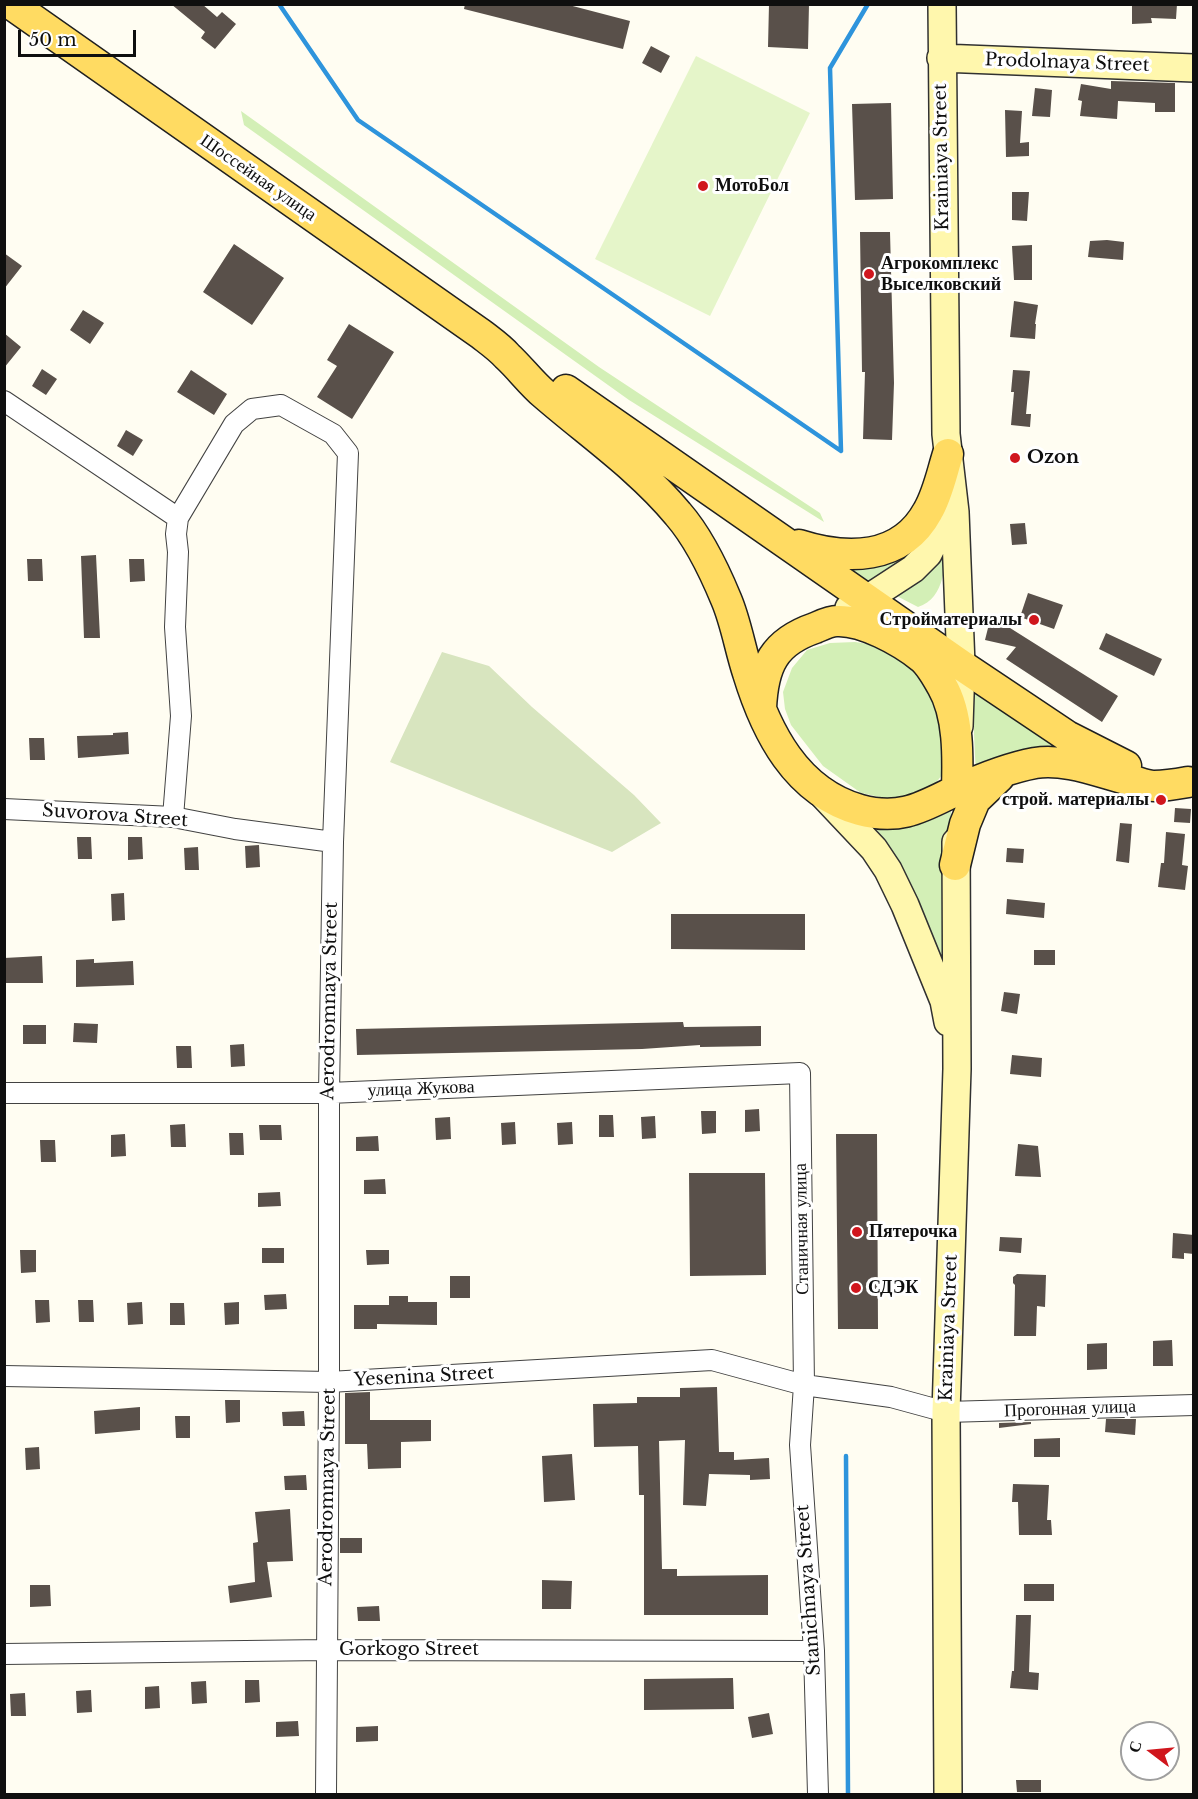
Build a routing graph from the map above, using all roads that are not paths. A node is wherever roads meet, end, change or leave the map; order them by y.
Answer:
1 (11, 4) edge
2 (942, 4) edge
3 (941, 58) junction
4 (1194, 68) edge
5 (505, 353) junction
6 (4, 401) edge
7 (948, 454) junction
8 (178, 518) junction
9 (783, 540) junction
10 (867, 599) junction
11 (880, 632) junction
12 (797, 634) junction
13 (926, 640) junction
14 (961, 665) junction
15 (761, 711) junction
16 (958, 757) junction
17 (1005, 771) junction
18 (1191, 783) edge
19 (819, 790) junction
20 (957, 790) junction
21 (4, 809) edge
22 (172, 817) junction
23 (333, 842) junction
24 (955, 865) junction
25 (957, 1069) junction
26 (801, 1073) joint
27 (4, 1093) edge
28 (329, 1093) junction
29 (4, 1376) edge
30 (329, 1382) junction
31 (804, 1385) junction
32 (1194, 1405) edge
33 (946, 1412) junction
34 (326, 1650) junction
35 (814, 1651) junction
36 (4, 1654) edge
37 (326, 1794) edge
38 (818, 1794) edge
39 (948, 1794) edge

1 - 5 main road, Шоссейная улица
2 - 3 main road, Krainiaya Street
3 - 4 main road, Prodolnaya Street
3 - 7 main road, Krainiaya Street
5 - 9 main road
5 - 15 main road
6 - 8 street
7 - 9 main road
7 - 10 main road
7 - 14 main road
8 - 22 street
8 - 23 street, Aerodromnaya Street
9 - 10 main road
10 - 12 main road
10 - 13 main road
11 - 12 main road
11 - 13 main road
11 - 16 main road
12 - 15 main road
13 - 14 main road
14 - 16 main road
14 - 18 main road
15 - 19 main road
16 - 20 main road
17 - 18 main road
17 - 20 main road
17 - 24 main road
19 - 20 main road
19 - 25 main road
20 - 24 main road, Krainiaya Street
21 - 22 street, Suvorova Street
22 - 23 street, Suvorova Street
23 - 28 street, Aerodromnaya Street
24 - 25 main road, Krainiaya Street
25 - 33 main road, Krainiaya Street
26 - 28 street, улица Жукова
26 - 31 street, Станичная улица
27 - 28 street, улица Жукова
28 - 30 street, Aerodromnaya Street
29 - 30 street, Yesenina Street
30 - 31 street, Yesenina Street
30 - 34 street, Aerodromnaya Street
31 - 33 street, Yesenina Street
31 - 35 street, Stanichnaya Street
32 - 33 street, Прогонная улица
33 - 39 main road, Krainiaya Street
34 - 35 street, Gorkogo Street
34 - 36 street, Gorkogo Street
34 - 37 street, Aerodromnaya Street
35 - 38 street, Stanichnaya Street

